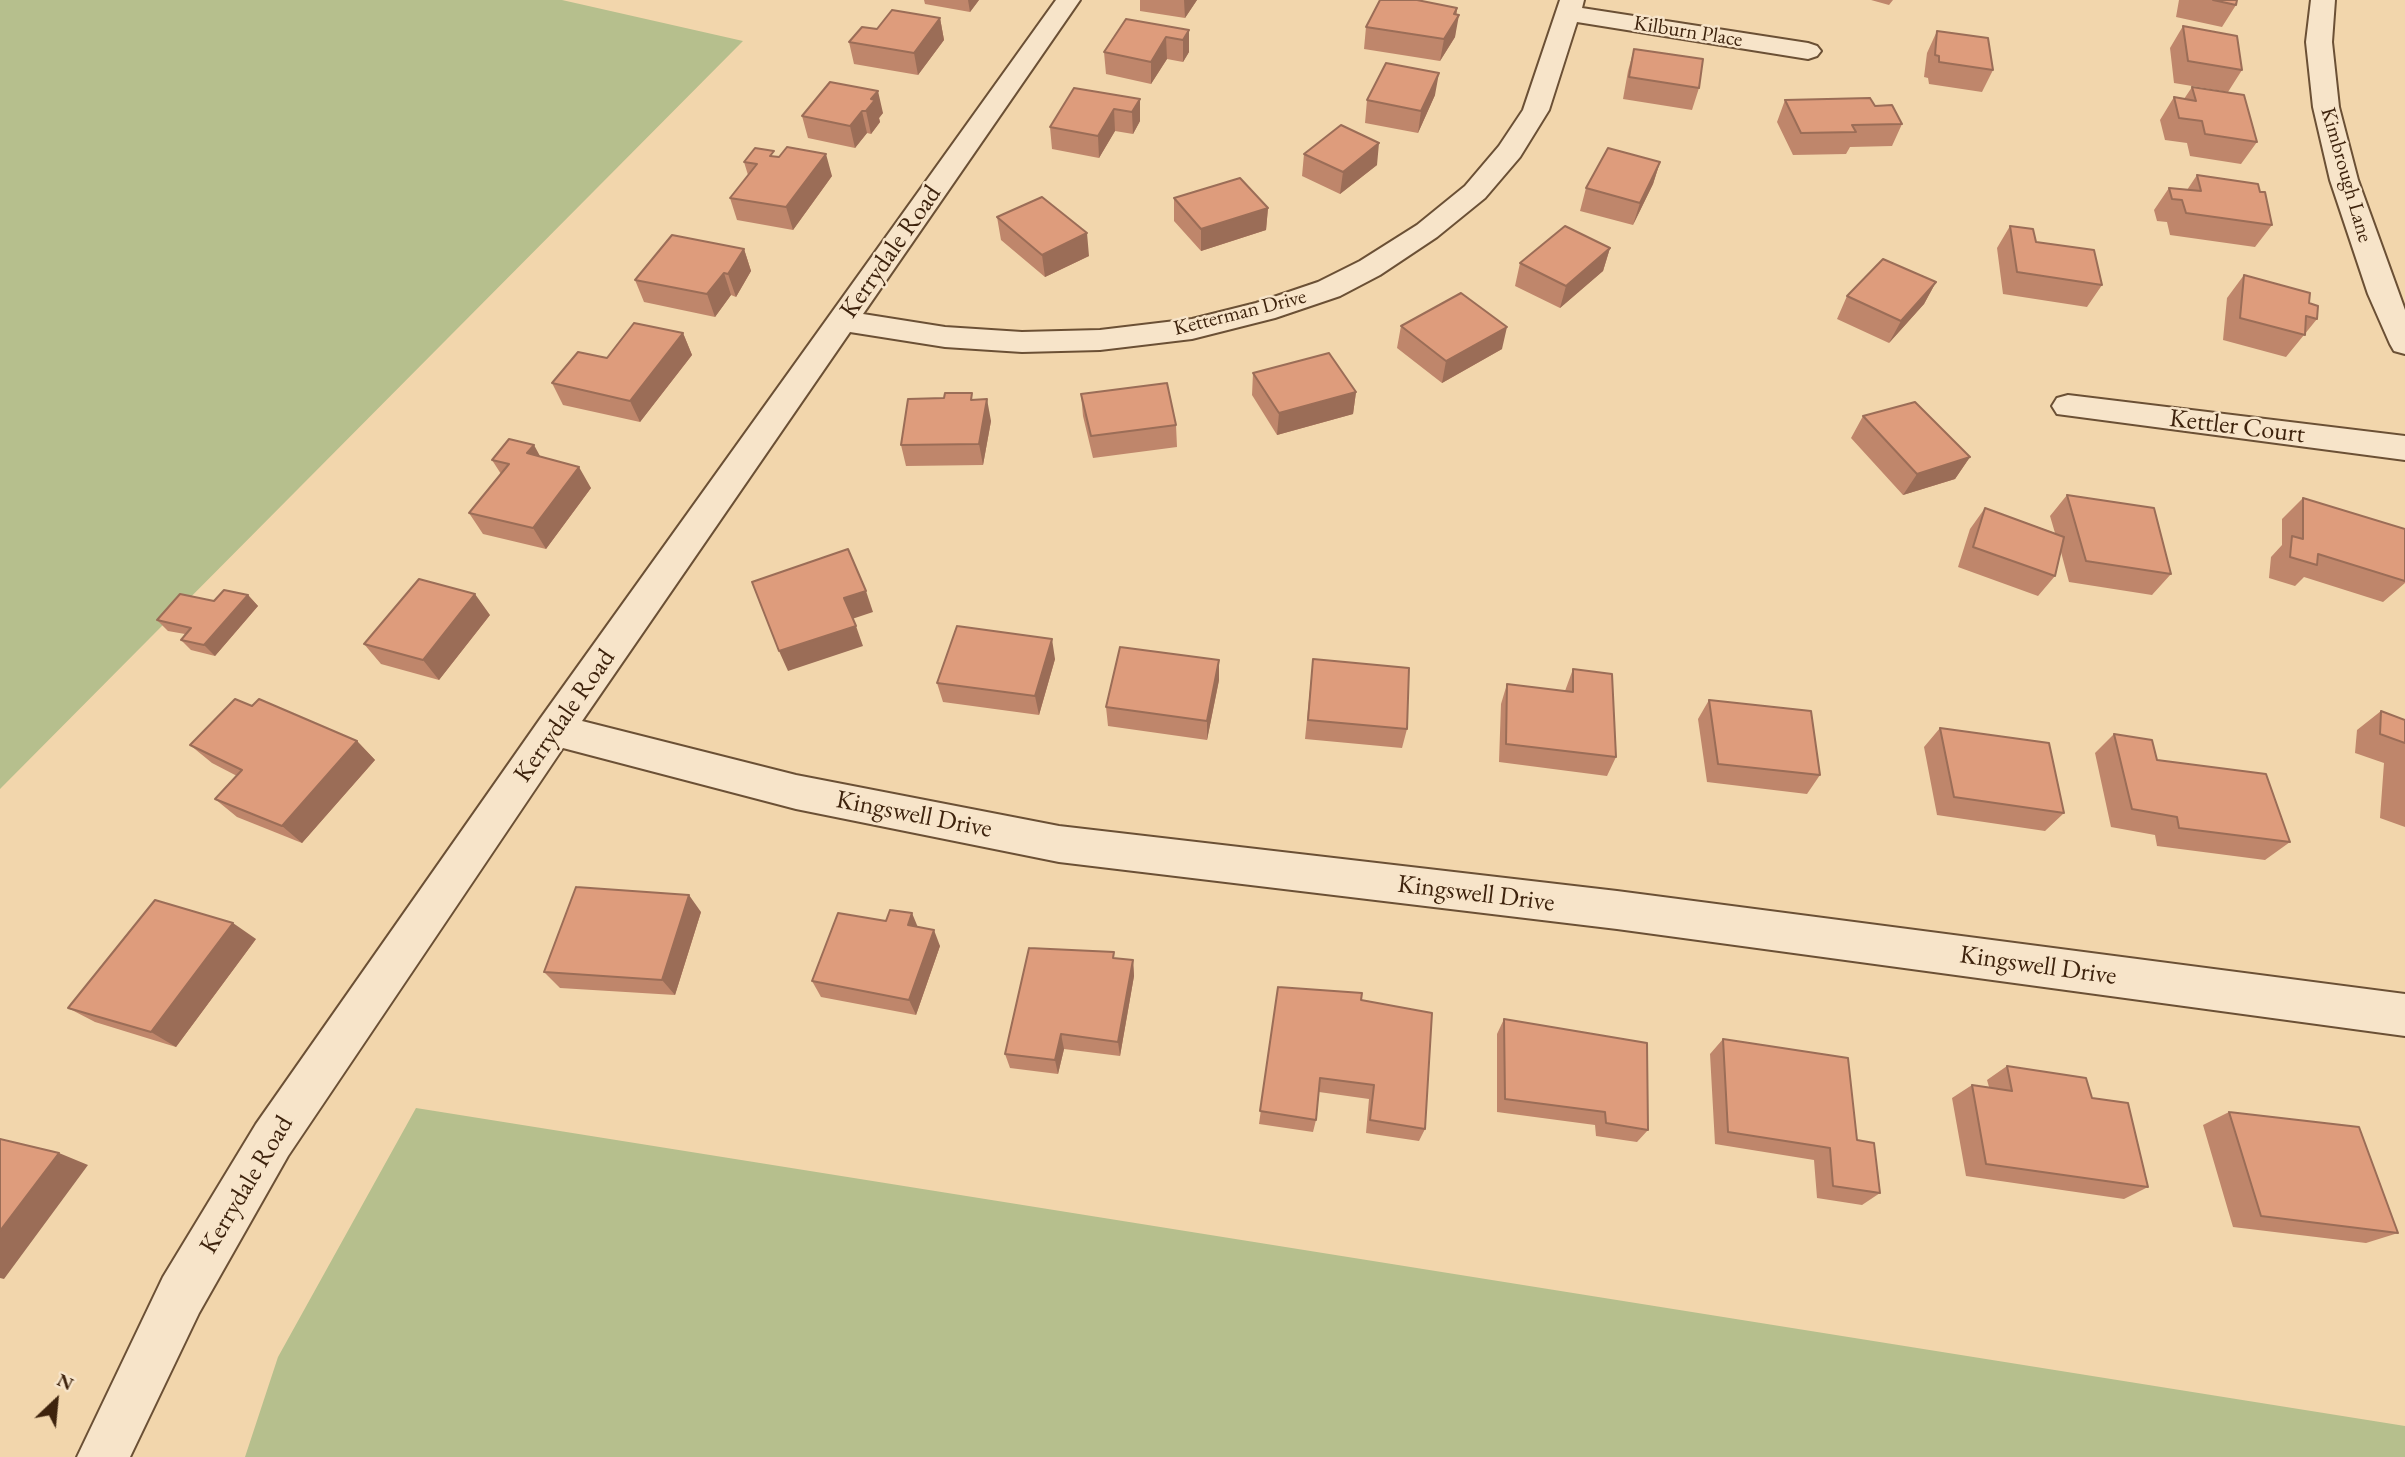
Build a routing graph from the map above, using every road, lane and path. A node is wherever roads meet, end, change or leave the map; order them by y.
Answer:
1 (1068, 0) edge
2 (2323, 0) edge
3 (1570, 6) edge
4 (1808, 51) dead end
5 (842, 321) junction
6 (2405, 344) edge
7 (2068, 406) dead end
8 (2405, 448) edge
9 (554, 730) junction
10 (2405, 1015) edge
11 (103, 1457) edge

1 - 5 street, Kerrydale Road
2 - 6 street, Kimbrough Lane
3 - 4 street, Kilburn Place
3 - 5 street, Ketterman Drive
5 - 9 street, Kerrydale Road
7 - 8 street, Kettler Court
9 - 10 street, Kingswell Drive
9 - 11 street, Kerrydale Road

